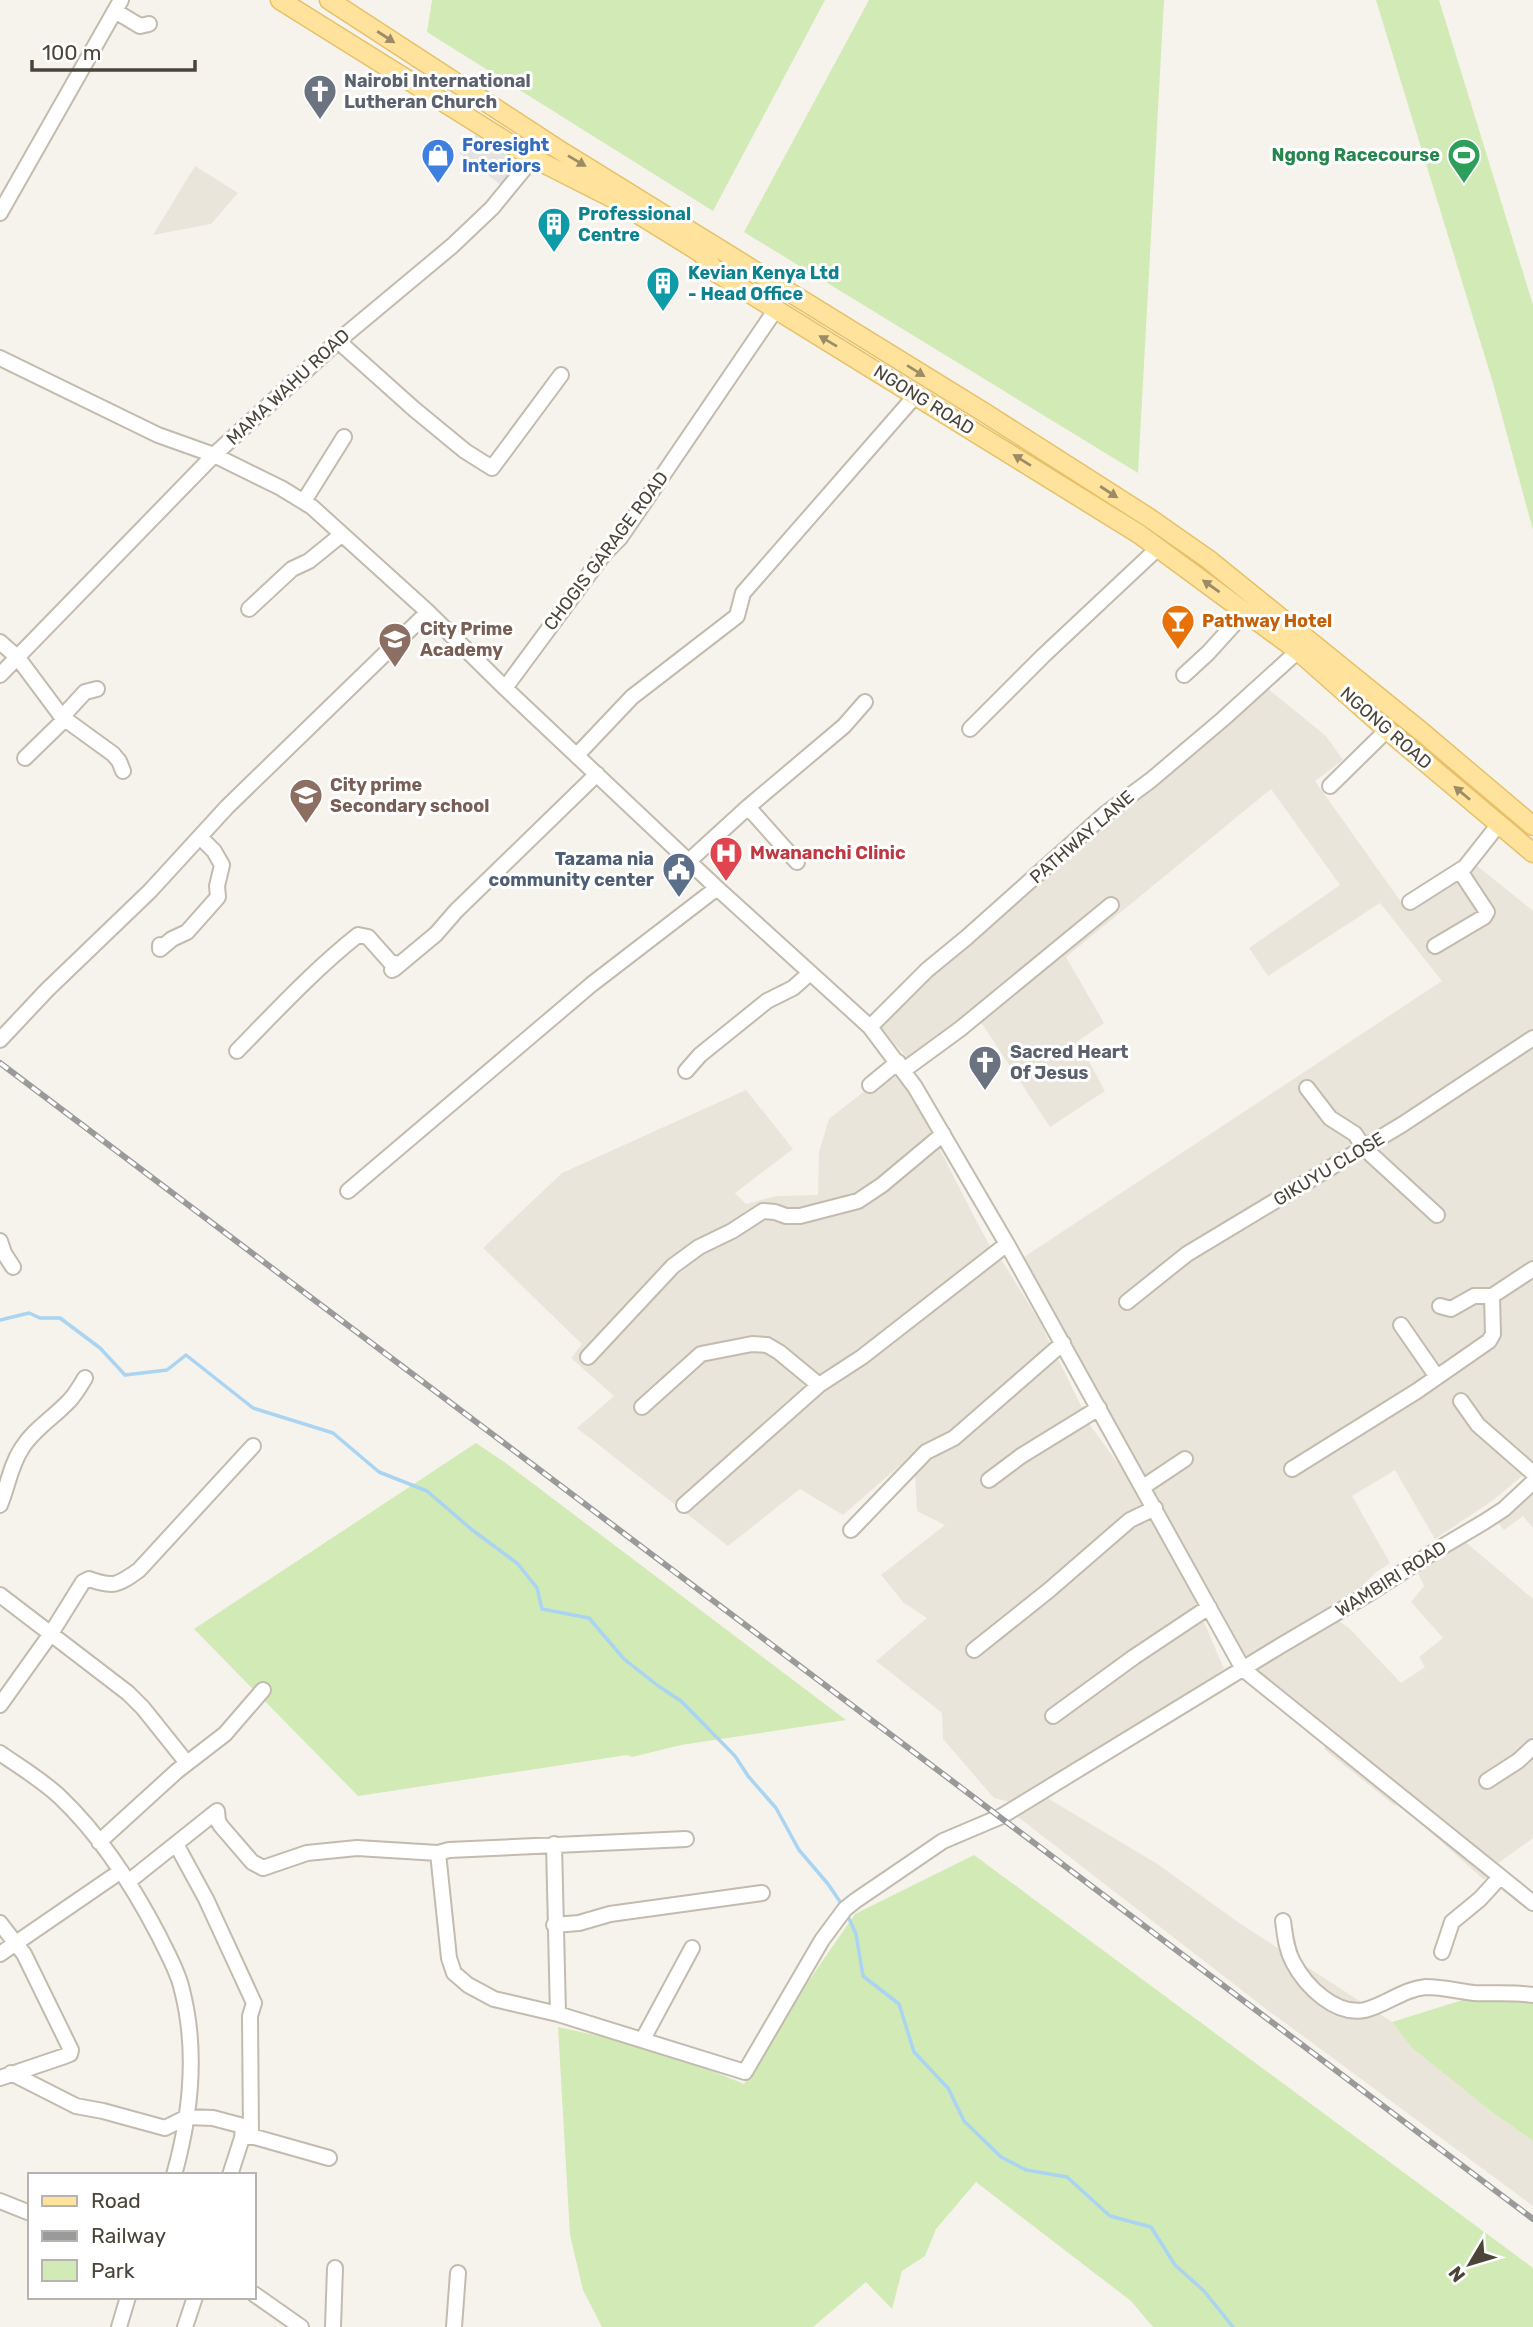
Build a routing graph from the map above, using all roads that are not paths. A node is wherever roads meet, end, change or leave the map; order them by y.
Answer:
1 (280, 0) edge
2 (340, 3) edge
3 (118, 6) edge
4 (149, 24) dead end
5 (533, 158) junction
6 (0, 213) edge
7 (776, 309) junction
8 (338, 341) junction
9 (0, 358) edge
10 (561, 375) dead end
11 (916, 395) junction
12 (344, 437) dead end
13 (214, 455) junction
14 (304, 501) junction
15 (341, 535) junction
16 (1157, 549) junction
17 (250, 609) dead end
18 (1246, 611) junction
19 (428, 612) junction
20 (0, 642) edge
21 (1298, 651) junction
22 (18, 658) junction
23 (1184, 675) dead end
24 (0, 676) edge
25 (505, 688) junction
26 (97, 690) dead end
27 (864, 702) dead end
28 (63, 718) junction
29 (970, 729) dead end
30 (1387, 730) junction
31 (577, 755) junction
32 (25, 758) dead end
33 (123, 771) dead end
34 (597, 774) junction
35 (1330, 786) dead end
36 (748, 807) junction
37 (1499, 824) junction
38 (1533, 826) edge
39 (200, 837) junction
40 (1533, 853) edge
41 (690, 860) junction
42 (797, 862) dead end
43 (1460, 871) junction
44 (717, 888) junction
45 (1410, 902) dead end
46 (1111, 905) dead end
47 (160, 945) dead end
48 (1435, 946) dead end
49 (810, 973) junction
50 (870, 1027) junction
51 (1533, 1038) edge
52 (0, 1040) edge
53 (237, 1051) dead end
54 (901, 1066) junction
55 (686, 1071) dead end
56 (870, 1085) dead end
57 (1307, 1088) dead end
58 (943, 1134) junction
59 (1364, 1148) junction
60 (348, 1191) dead end
61 (1437, 1215) dead end
62 (0, 1241) edge
63 (1007, 1244) junction
64 (13, 1268) dead end
65 (1533, 1269) edge
66 (1492, 1296) junction
67 (1127, 1302) dead end
68 (1440, 1306) dead end
69 (1401, 1325) dead end
70 (1063, 1343) junction
71 (588, 1357) dead end
72 (1437, 1377) junction
73 (85, 1378) dead end
74 (819, 1385) junction
75 (1461, 1401) dead end
76 (642, 1407) dead end
77 (1099, 1408) junction
78 (253, 1446) dead end
79 (1185, 1459) dead end
80 (6, 1460) edge
81 (1292, 1469) dead end
82 (1533, 1474) edge
83 (989, 1480) dead end
84 (1533, 1482) edge
85 (1143, 1487) junction
86 (0, 1505) edge
87 (684, 1505) dead end
88 (1154, 1508) junction
89 (851, 1530) dead end
90 (0, 1595) edge
91 (1209, 1607) junction
92 (50, 1635) junction
93 (974, 1650) dead end
94 (1243, 1669) junction
95 (263, 1690) dead end
96 (0, 1705) edge
97 (1053, 1716) dead end
98 (1533, 1747) edge
99 (0, 1753) edge
100 (187, 1763) junction
101 (1487, 1781) dead end
102 (686, 1839) dead end
103 (99, 1842) junction
104 (176, 1844) junction
105 (554, 1844) junction
106 (438, 1853) junction
107 (124, 1877) junction
108 (1500, 1877) junction
109 (762, 1894) dead end
110 (1533, 1903) edge
111 (1283, 1921) dead end
112 (0, 1923) edge
113 (554, 1925) junction
114 (14, 1943) junction
115 (692, 1948) dead end
116 (1442, 1952) dead end
117 (0, 1954) edge
118 (1533, 1995) edge
119 (558, 2014) junction
120 (643, 2039) junction
121 (6, 2075) edge
122 (187, 2116) junction
123 (246, 2136) junction
124 (329, 2158) dead end
125 (174, 2173) edge
126 (231, 2173) edge
127 (0, 2201) edge
128 (28, 2212) edge
129 (335, 2268) dead end
130 (458, 2273) dead end
131 (256, 2295) edge
132 (127, 2299) edge
133 (194, 2299) edge
134 (119, 2327) edge
135 (184, 2327) edge
136 (301, 2327) edge
137 (333, 2327) edge
138 (454, 2327) edge

1 - 5 main road, NGONG ROAD
2 -> 38 main road, NGONG ROAD
3 - 4 street
3 - 6 street
5 - 7 main road, NGONG ROAD
5 - 8 street, MAMA WAHU ROAD
11 -> 7 main road, NGONG ROAD
7 - 25 street, CHOGIS GARAGE ROAD
8 - 10 street
8 - 13 street, MAMA WAHU ROAD
9 - 13 street, MAMA WAHU ROAD
16 -> 11 main road, NGONG ROAD
11 - 31 street
12 - 14 street
13 - 14 street
13 - 22 street
14 - 15 street
15 - 17 street
15 - 19 street
18 -> 16 main road, NGONG ROAD
16 - 29 street
18 - 21 main road, NGONG ROAD
18 - 23 street
19 - 25 street
19 - 39 street
20 - 22 street
21 - 30 main road, NGONG ROAD
21 - 50 street, PATHWAY LANE
22 - 24 street
22 - 28 street
25 - 31 street
26 - 28 street
27 - 36 street
28 - 32 street
28 - 33 street
30 - 35 street
37 -> 30 main road, NGONG ROAD
31 - 34 street
34 - 41 street
34 - 53 street
36 - 41 street
36 - 42 street
37 - 40 main road, NGONG ROAD
37 - 43 street
39 - 47 street
39 - 52 street
41 - 44 street
43 - 45 street
43 - 48 street
44 - 49 street
44 - 60 street
46 - 54 street
49 - 50 street
49 - 55 street
50 - 54 street
51 - 59 street, GIKUYU CLOSE
54 - 56 street
54 - 58 street
57 - 59 street
58 - 63 street
58 - 71 street
59 - 61 street
59 - 67 street, GIKUYU CLOSE
62 - 64 street
63 - 70 street
63 - 74 street
65 - 66 street
66 - 68 street
66 - 72 street
69 - 72 street
70 - 77 street
70 - 89 street
72 - 81 street
73 - 80 street
74 - 76 street
74 - 87 street
75 - 82 street
77 - 83 street
77 - 85 street
78 - 92 street
79 - 85 street
80 - 86 street
84 - 94 street, WAMBIRI ROAD
85 - 88 street
88 - 91 street
88 - 93 street
90 - 92 street
91 - 94 street
91 - 97 street
92 - 96 street
92 - 100 street
94 - 108 street
94 - 120 street, WAMBIRI ROAD
95 - 100 street
98 - 101 street
99 - 103 street
100 - 103 street
102 - 105 street
103 - 107 street
104 - 106 street
104 - 107 street
104 - 123 street
105 - 106 street
105 - 113 street
106 - 119 street
107 - 114 street
107 - 122 street
108 - 110 street
108 - 116 street
109 - 113 street
111 - 118 street
112 - 114 street
113 - 119 street
114 - 117 street
114 - 121 street
115 - 120 street
119 - 120 street
121 - 122 street
122 - 123 street
122 - 125 street
123 - 124 street
123 - 126 street
127 - 128 street
129 - 137 street
130 - 138 street
131 - 136 street
132 - 134 street
133 - 135 street

